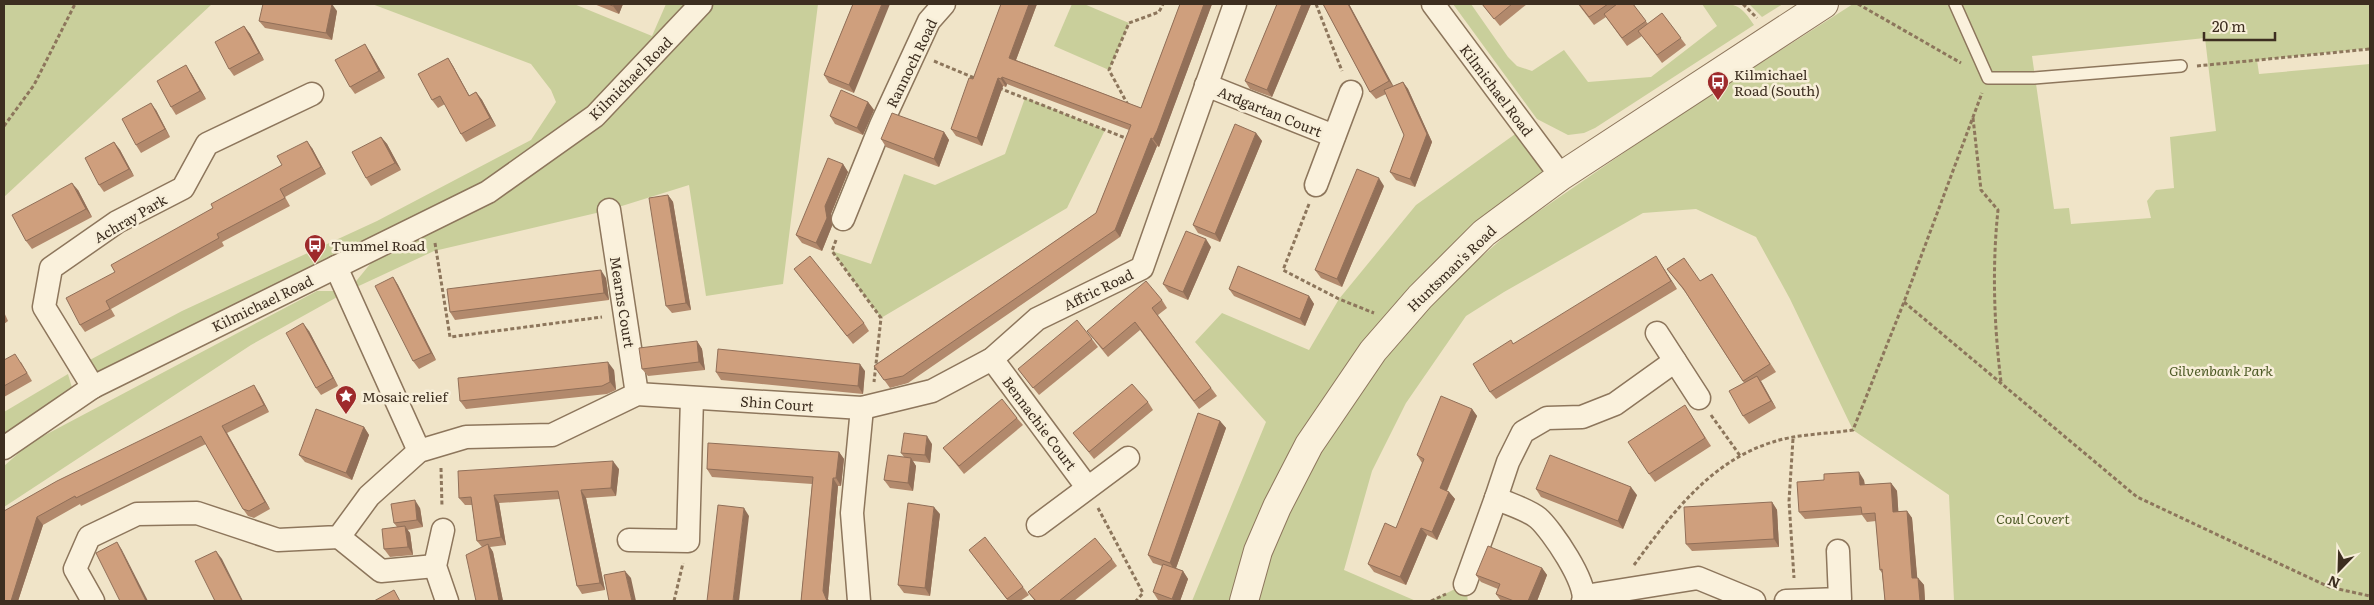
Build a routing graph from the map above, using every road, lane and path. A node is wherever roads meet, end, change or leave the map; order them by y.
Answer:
1 (75, 4) edge
2 (700, 4) edge
3 (944, 4) edge
4 (1163, 4) edge
5 (1235, 4) edge
6 (1316, 4) edge
7 (1433, 4) edge
8 (1824, 4) edge
9 (1858, 4) edge
10 (1955, 4) edge
11 (2370, 49) edge
12 (914, 54) junction
13 (2180, 66) joint
14 (1988, 78) junction
15 (979, 80) edge
16 (1206, 85) junction
17 (998, 87) edge
18 (1350, 92) joint
19 (312, 94) dead end
20 (1125, 112) edge
21 (1973, 118) junction
22 (4, 126) edge
23 (1118, 127) edge
24 (1115, 134) junction
25 (1334, 136) junction
26 (1134, 142) edge
27 (1560, 176) junction
28 (1316, 185) joint
29 (609, 210) dead end
30 (843, 218) joint
31 (431, 220) junction
32 (336, 267) junction
33 (1904, 302) junction
34 (1352, 303) dead end
35 (625, 315) junction
36 (1657, 333) dead end
37 (992, 359) junction
38 (1675, 361) junction
39 (2002, 383) junction
40 (93, 387) junction
41 (637, 394) junction
42 (692, 398) junction
43 (1699, 398) joint
44 (867, 407) junction
45 (1793, 439) junction
46 (4, 448) edge
47 (430, 448) junction
48 (1741, 456) junction
49 (1128, 458) dead end
50 (1087, 487) junction
51 (1496, 498) junction
52 (1038, 525) dead end
53 (442, 530) joint
54 (339, 537) junction
55 (629, 540) dead end
56 (688, 541) junction
57 (1838, 551) dead end
58 (435, 566) junction
59 (1465, 584) dead end
60 (1614, 591) junction
61 (2370, 596) edge
62 (1584, 599) edge
63 (93, 601) edge
64 (448, 601) edge
65 (674, 601) edge
66 (859, 601) edge
67 (1136, 601) edge
68 (1244, 601) edge
69 (1754, 601) edge
70 (1786, 601) edge
71 (1795, 601) edge

1 - 22 path
2 - 31 street, Kilmichael Road
3 - 12 street, Rannoch Road
4 - 20 path
5 - 16 street, Affric Road
6 - 18 path
7 - 27 street, Kilmichael Road
8 - 27 street, Huntsman's Road
9 - 14 path
10 - 14 lane
11 - 13 path
12 - 15 path
12 - 30 street, Rannoch Road
13 - 14 lane
14 - 21 path
16 - 25 street, Ardgartan Court
16 - 37 street, Affric Road
17 - 24 path
18 - 25 street, Ardgartan Court
19 - 40 street, Achray Park
21 - 33 path
21 - 39 path
23 - 24 path
24 - 26 path
25 - 28 street, Ardgartan Court
27 - 68 street, Huntsman's Road
28 - 34 path
29 - 35 street, Mearns Court
30 - 44 path
31 - 32 street, Kilmichael Road
31 - 35 path
32 - 40 street, Kilmichael Road
32 - 47 street
33 - 39 path
33 - 45 path
35 - 41 street, Mearns Court
36 - 38 street
37 - 44 street, Affric Road
37 - 50 street, Bennachie Court
38 - 43 street
38 - 51 street
39 - 61 path
40 - 46 street, Kilmichael Road
41 - 42 street
41 - 47 street
42 - 44 street, Shin Court
42 - 56 street
43 - 48 path
44 - 66 street
45 - 48 path
45 - 71 path
47 - 53 path
47 - 54 street
48 - 60 path
49 - 50 street
50 - 52 street
50 - 67 path
51 - 59 street
51 - 62 street
53 - 58 street
54 - 58 street
54 - 63 street
55 - 56 street
56 - 65 path
57 - 71 street
58 - 64 street
60 - 62 street
60 - 69 street
70 - 71 street

